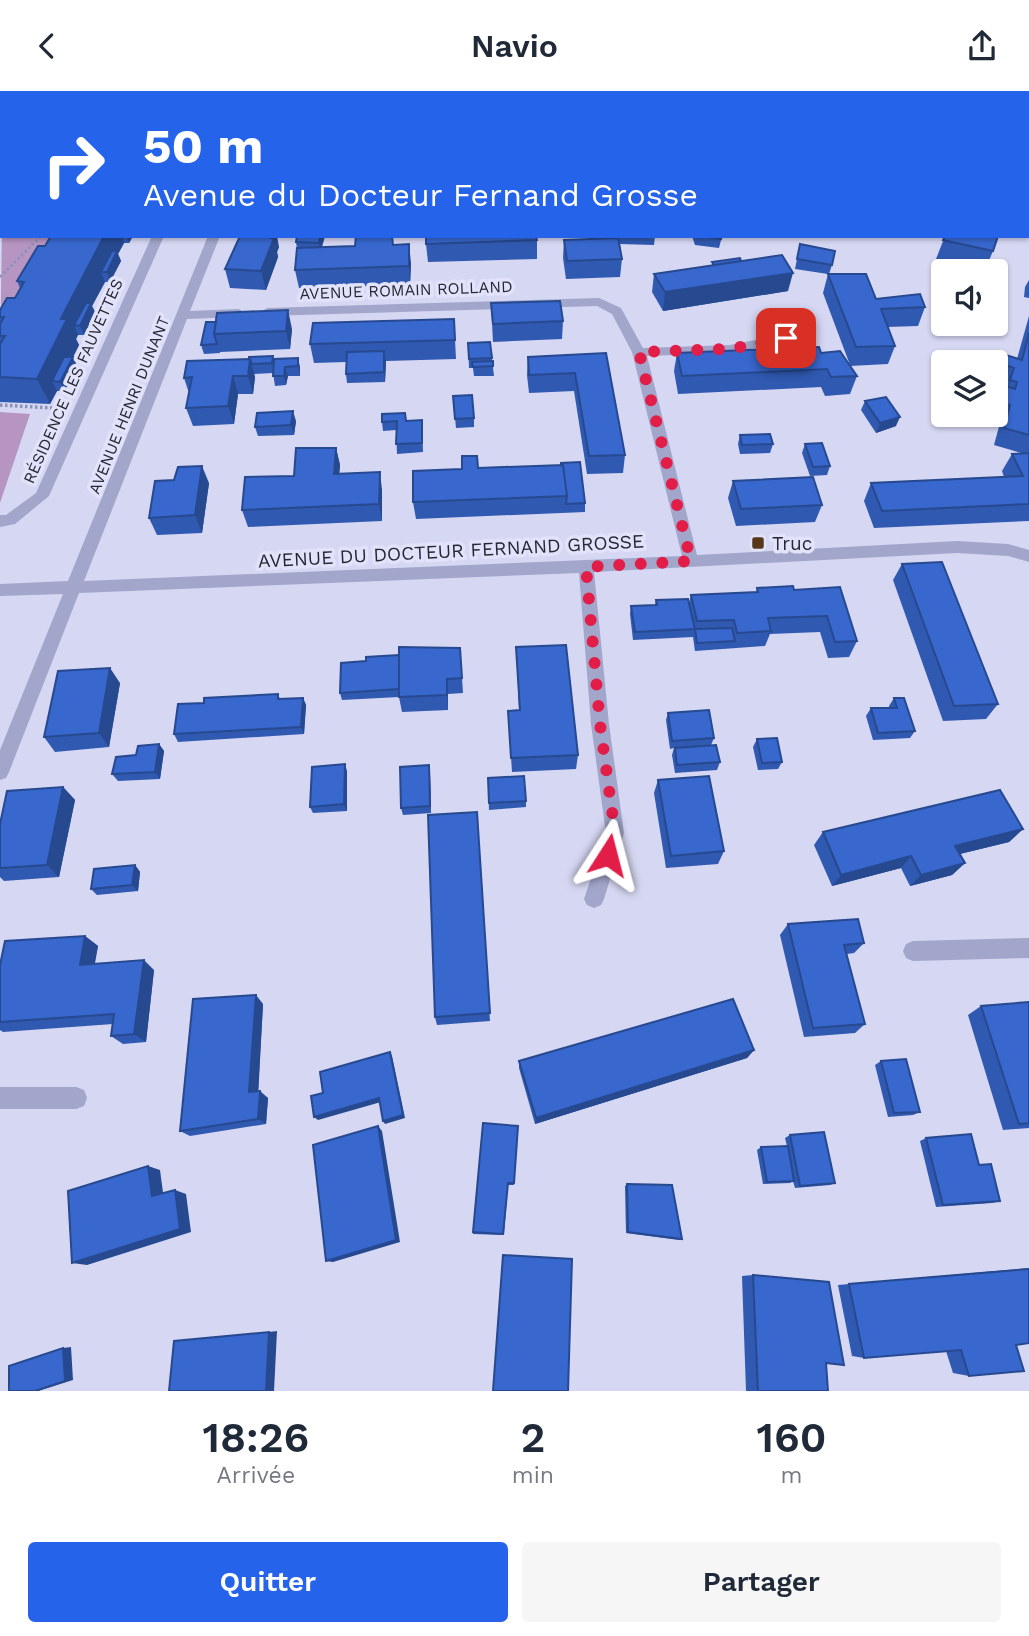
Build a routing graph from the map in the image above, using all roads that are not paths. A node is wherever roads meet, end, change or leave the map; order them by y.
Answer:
1 (157, 238) edge
2 (213, 238) edge
3 (183, 315) junction
4 (786, 338) dead end
5 (639, 352) junction
6 (0, 521) edge
7 (1029, 556) edge
8 (691, 561) junction
9 (586, 567) junction
10 (75, 587) junction
11 (0, 590) edge
12 (0, 772) edge
13 (594, 898) dead end
14 (1029, 948) edge
15 (913, 951) dead end
16 (0, 1098) edge
17 (76, 1098) dead end

1 - 6 street, RÉSIDENCE LES FAUVETTES
2 - 3 street, AVENUE HENRI DUNANT
3 - 5 street, AVENUE ROMAIN ROLLAND
3 - 10 street, AVENUE HENRI DUNANT
4 - 5 street
5 - 8 street, AVENUE ROMAIN ROLLAND
7 - 8 street, AVENUE DU DOCTEUR FERNAND GROSSE
8 - 9 street, AVENUE DU DOCTEUR FERNAND GROSSE
9 - 10 street, AVENUE DU DOCTEUR FERNAND GROSSE
9 - 13 street
10 - 11 street, AVENUE DU DOCTEUR FERNAND GROSSE
10 - 12 street, AVENUE HENRI DUNANT
14 - 15 street
16 - 17 street

